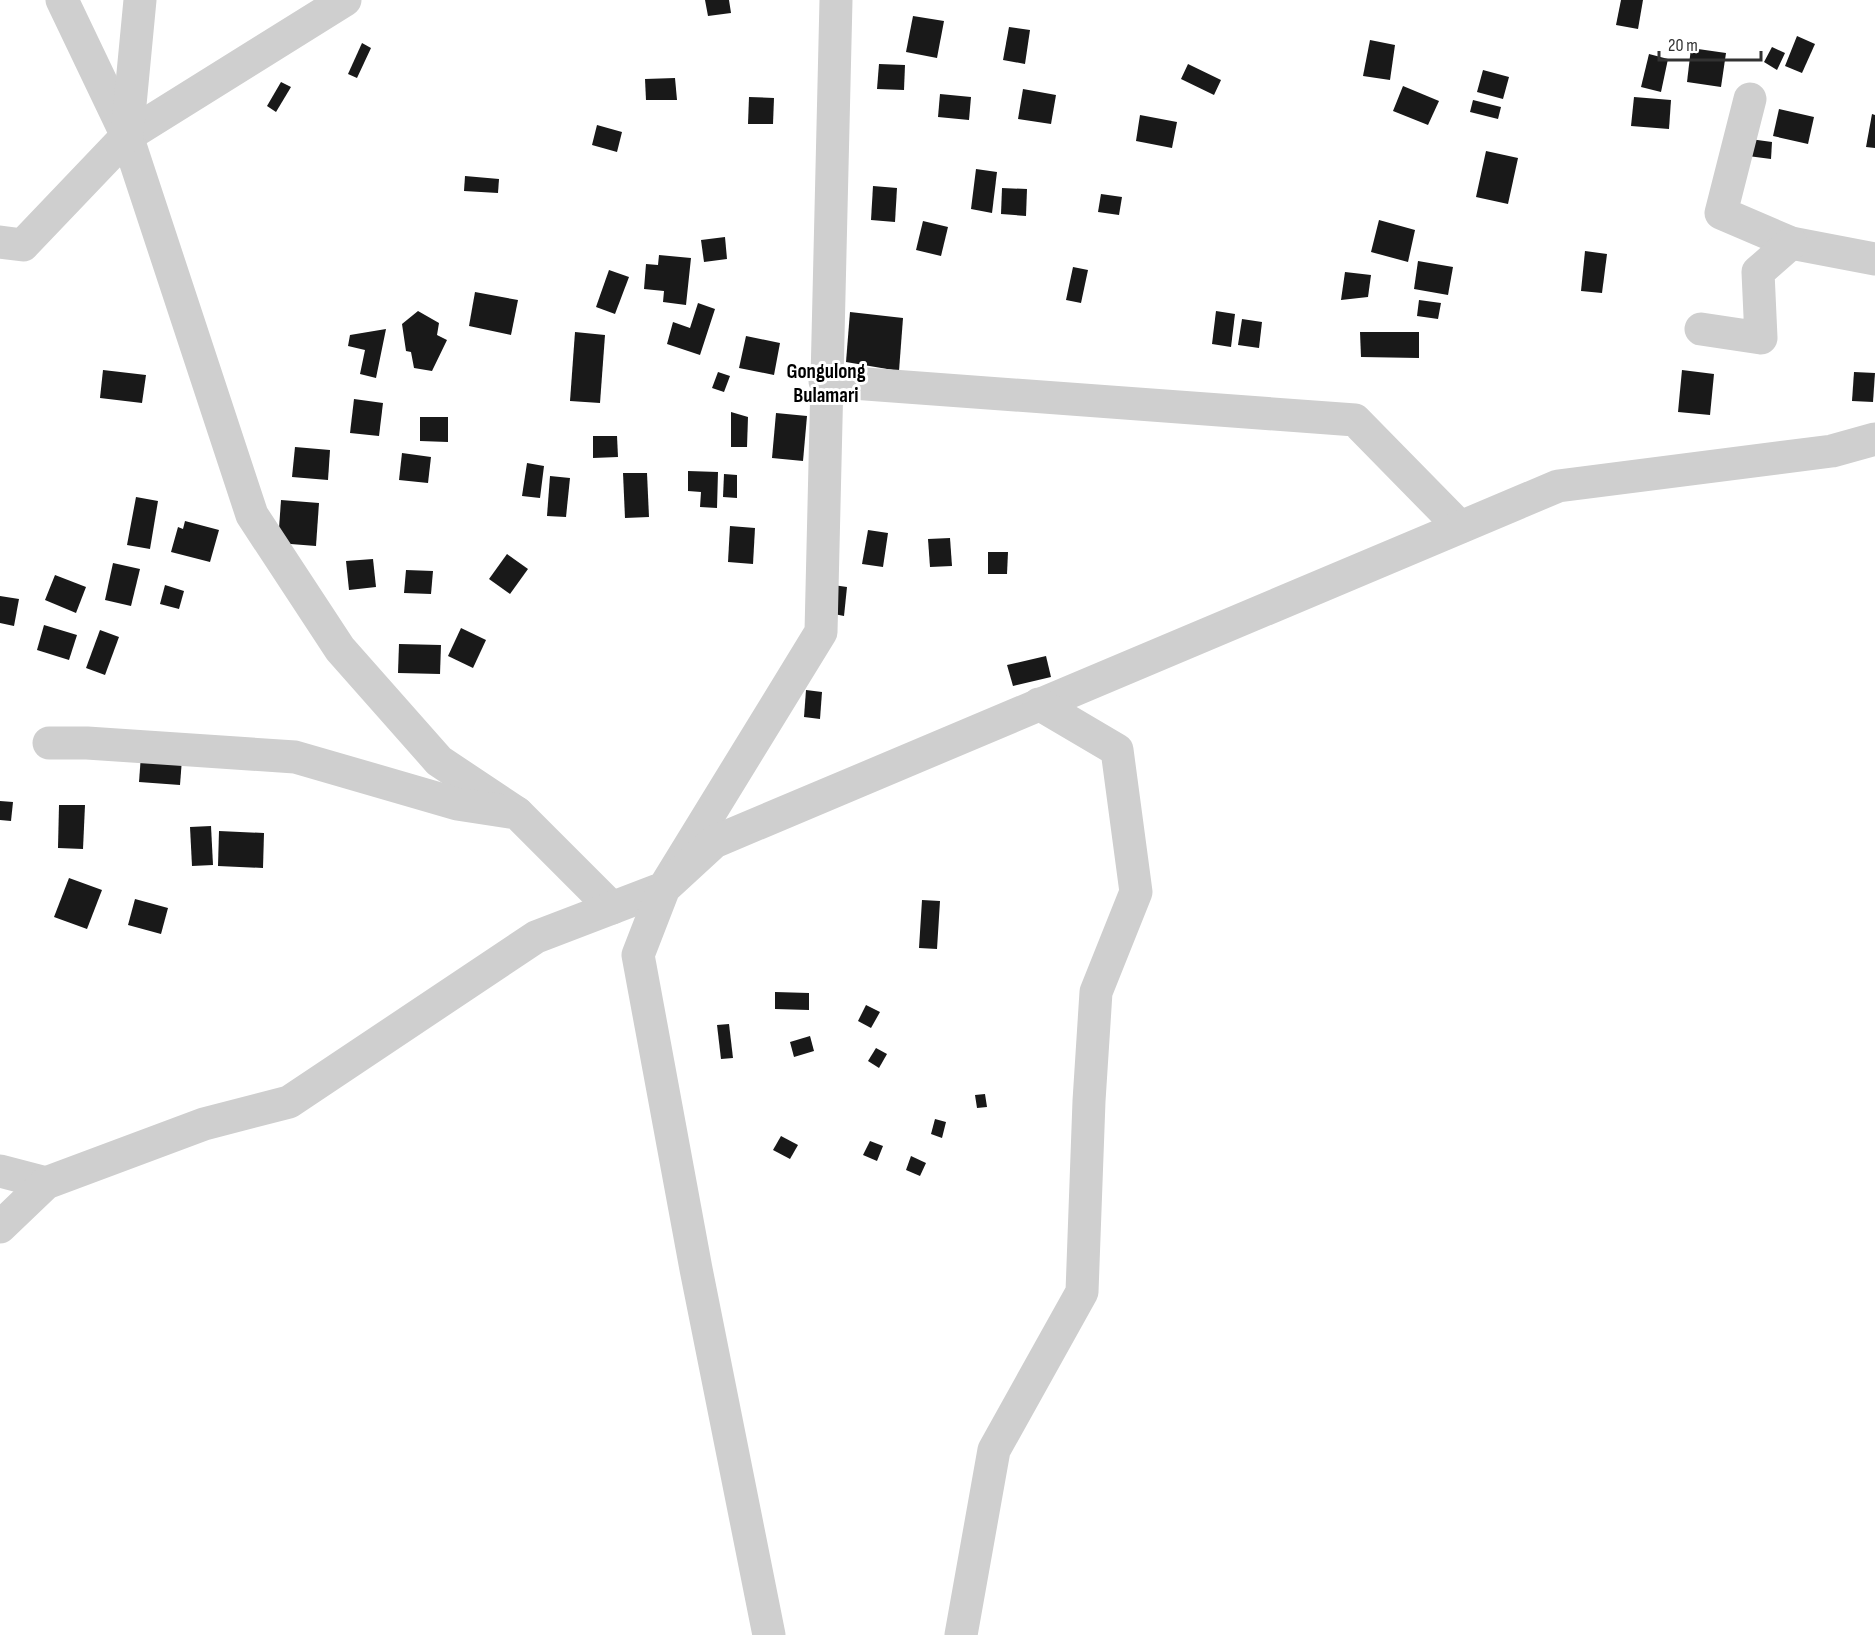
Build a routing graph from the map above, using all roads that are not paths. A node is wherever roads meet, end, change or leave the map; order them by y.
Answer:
1 (62, 0) edge
2 (140, 0) edge
3 (345, 0) edge
4 (836, 0) edge
5 (1750, 99) dead end
6 (127, 136) junction
7 (0, 242) edge
8 (1791, 243) junction
9 (1875, 259) edge
10 (1701, 329) dead end
11 (825, 381) junction
12 (1875, 439) edge
13 (1460, 526) junction
14 (1040, 704) junction
15 (49, 743) dead end
16 (518, 813) junction
17 (664, 888) junction
18 (612, 908) junction
19 (0, 1171) edge
20 (46, 1183) junction
21 (0, 1227) edge
22 (769, 1635) edge
23 (961, 1635) edge

1 - 6 street
2 - 6 street
3 - 6 street
4 - 11 street
5 - 8 street
6 - 7 street
6 - 16 street
8 - 9 street
8 - 10 street
11 - 13 street
11 - 17 street
12 - 13 street
13 - 14 street
14 - 17 street
14 - 23 street
15 - 16 street
16 - 18 street
17 - 18 street
17 - 22 street
18 - 20 street
19 - 20 street
20 - 21 street

